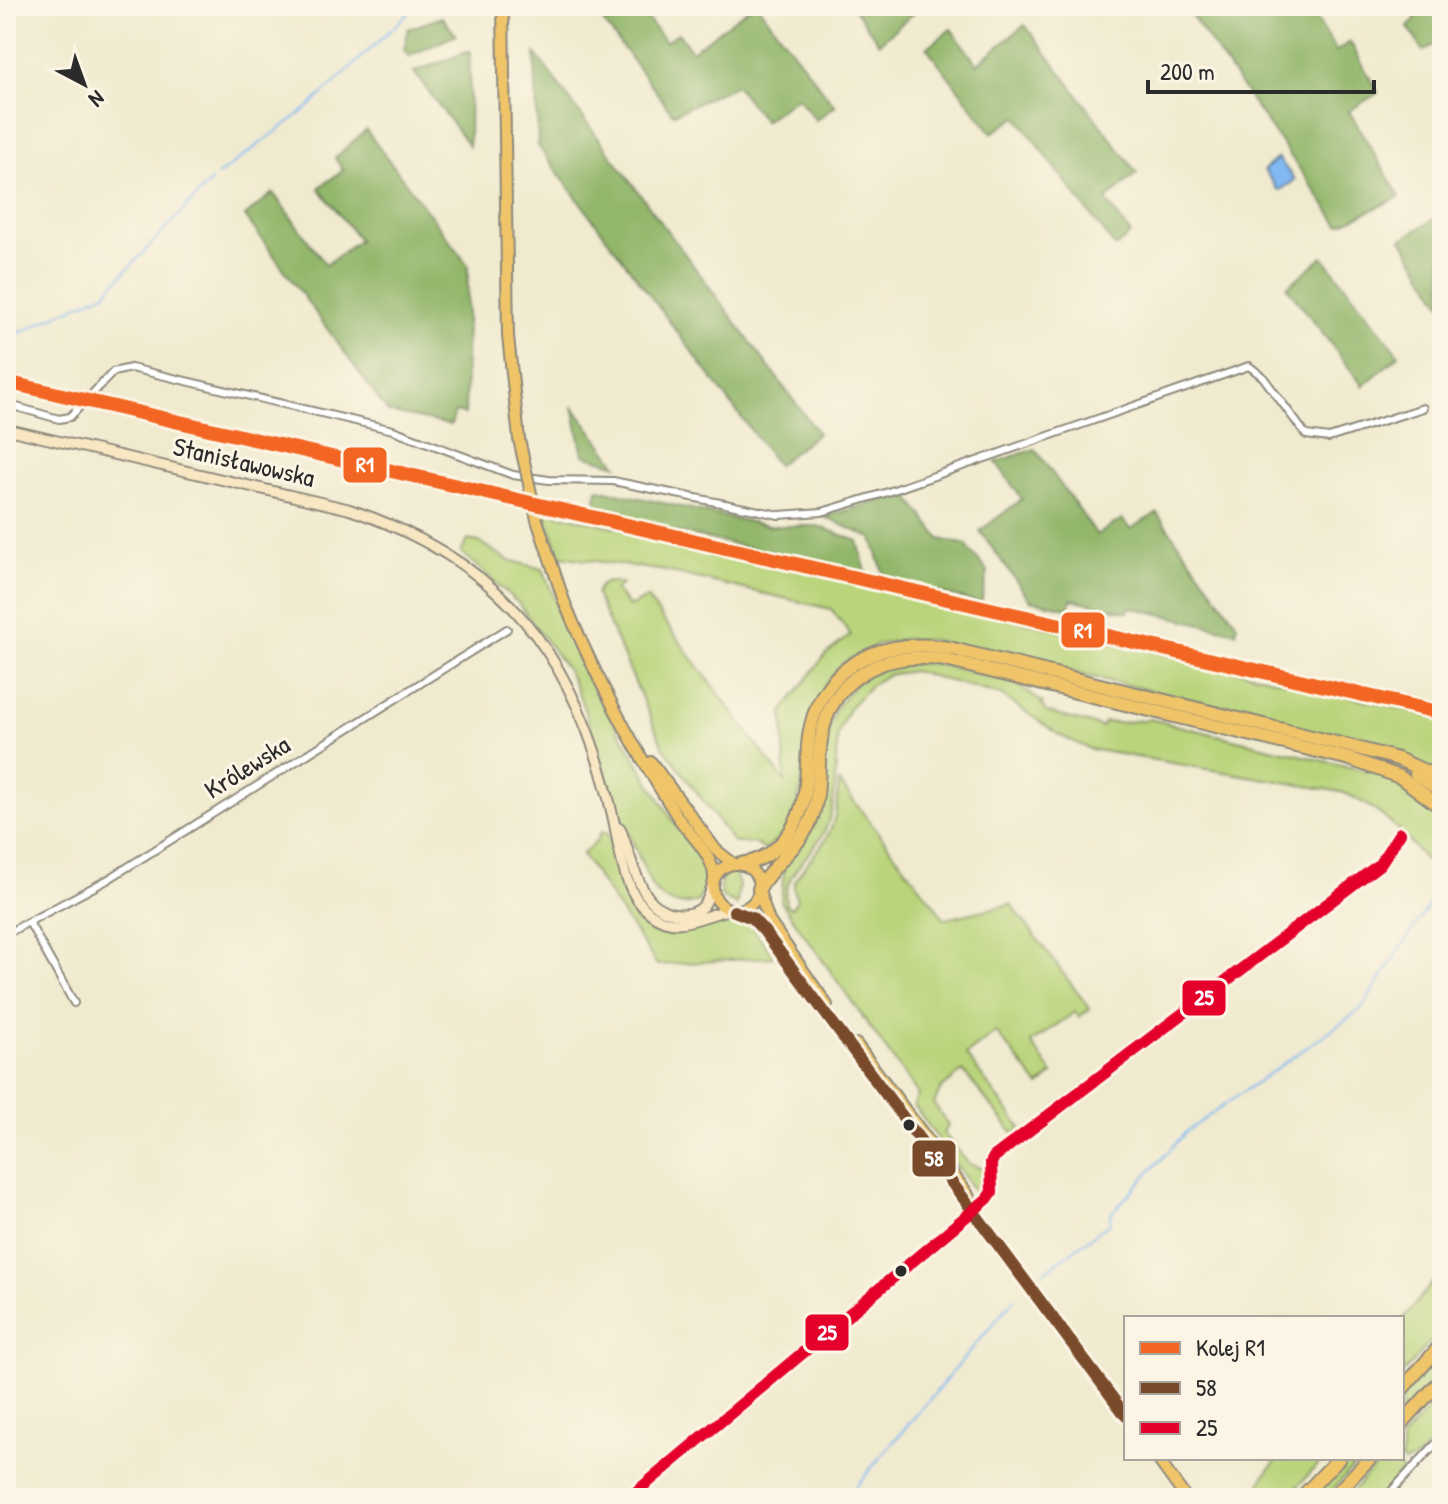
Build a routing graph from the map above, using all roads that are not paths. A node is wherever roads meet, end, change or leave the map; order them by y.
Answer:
1 (503, 6) edge
2 (6, 404) edge
3 (1423, 408) dead end
4 (6, 429) edge
5 (507, 629) dead end
6 (602, 686) junction
7 (1381, 755) junction
8 (1442, 779) edge
9 (1442, 792) edge
10 (1442, 808) edge
11 (612, 810) junction
12 (1400, 833) dead end
13 (738, 864) junction
14 (713, 883) junction
15 (759, 890) junction
16 (732, 910) junction
17 (30, 924) junction
18 (6, 934) edge
19 (74, 1003) dead end
20 (974, 1209) junction
21 (1442, 1344) edge
22 (1442, 1379) edge
23 (1404, 1387) edge
24 (1124, 1413) edge
25 (1404, 1421) edge
26 (1442, 1437) edge
27 (1158, 1460) edge
28 (1337, 1460) edge
29 (1368, 1460) edge
30 (629, 1498) edge
31 (1186, 1498) edge
32 (1301, 1498) edge
33 (1332, 1498) edge
34 (1385, 1498) edge

1 - 6 main road, bridge
2 - 3 street
4 - 11 street, Stanisławowska
5 - 17 street, Królewska
6 - 13 main road
6 - 14 main road
7 - 8 highway
7 - 9 highway
7 - 13 highway
10 - 15 highway
11 - 14 street
11 - 16 street
12 - 20 street
13 - 14 main road
13 - 15 main road
14 - 16 main road
15 - 16 main road
15 - 20 main road
16 - 20 main road
17 - 18 street, Królewska
17 - 19 street
20 - 24 main road
20 - 30 street
21 - 23 highway
22 - 25 highway
26 - 34 street
27 - 31 main road
28 - 32 highway
29 - 33 highway

